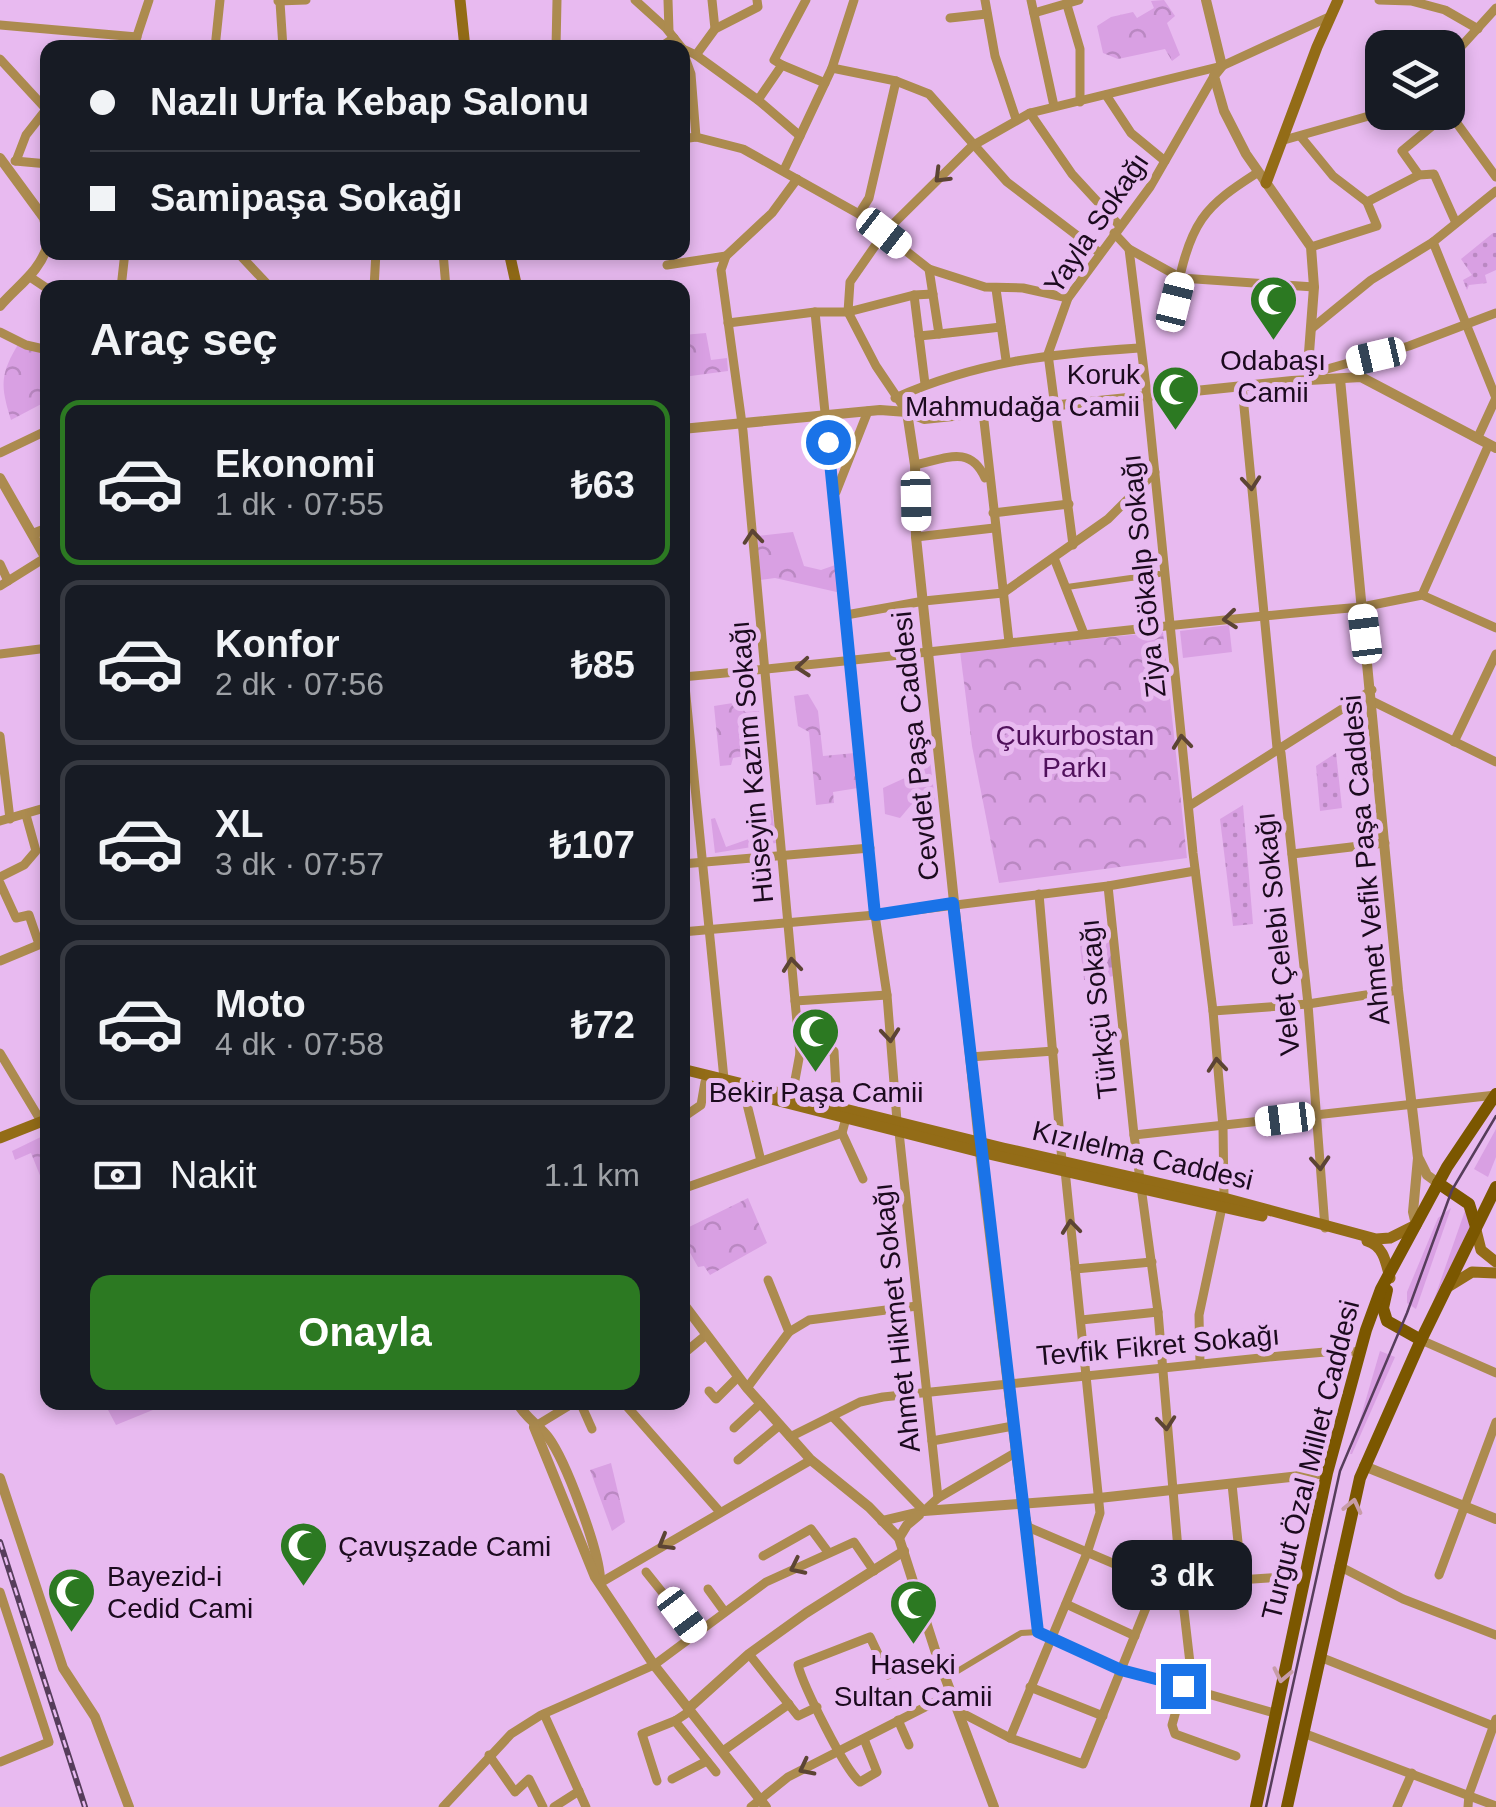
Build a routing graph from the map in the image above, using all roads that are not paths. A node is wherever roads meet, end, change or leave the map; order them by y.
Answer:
1 (149, 0) edge
2 (220, 0) edge
3 (306, 0) edge
4 (460, 0) edge
5 (556, 0) edge
6 (635, 0) edge
7 (668, 0) edge
8 (712, 0) edge
9 (757, 0) edge
10 (806, 0) edge
11 (854, 0) edge
12 (985, 0) edge
13 (1031, 0) edge
14 (1079, 0) edge
15 (1206, 0) edge
16 (1338, 0) edge
17 (1379, 0) edge
18 (278, 1) edge
19 (1067, 5) junction
20 (1496, 8) edge
21 (1034, 13) junction
22 (988, 14) junction
23 (1331, 16) junction
24 (950, 18) dead end
25 (1, 25) edge
26 (715, 29) junction
27 (1478, 29) junction
28 (671, 35) junction
29 (0, 38) edge
30 (119, 40) edge
31 (136, 40) edge
32 (216, 40) edge
33 (282, 40) edge
34 (464, 40) edge
35 (556, 40) edge
36 (666, 40) edge
37 (675, 40) edge
38 (1465, 43) edge
39 (690, 52) edge
40 (696, 55) junction
41 (0, 60) edge
42 (782, 65) junction
43 (832, 68) junction
44 (690, 71) edge
45 (1218, 71) junction
46 (896, 81) junction
47 (826, 83) junction
48 (1106, 95) junction
49 (758, 100) junction
50 (40, 101) edge
51 (1080, 102) junction
52 (1054, 106) junction
53 (1030, 113) junction
54 (40, 117) edge
55 (1365, 117) edge
56 (1016, 120) junction
57 (1426, 130) edge
58 (1462, 130) edge
59 (800, 136) junction
60 (696, 137) junction
61 (1301, 137) junction
62 (690, 138) edge
63 (1284, 140) junction
64 (972, 146) junction
65 (1, 160) edge
66 (16, 161) junction
67 (1165, 161) junction
68 (40, 163) edge
69 (784, 170) junction
70 (1419, 175) junction
71 (1496, 177) edge
72 (1262, 178) junction
73 (797, 180) junction
74 (1496, 191) edge
75 (1367, 202) junction
76 (40, 208) edge
77 (860, 214) junction
78 (1456, 223) junction
79 (1116, 229) junction
80 (884, 233) junction
81 (1432, 242) junction
82 (1311, 247) junction
83 (1130, 249) junction
84 (1100, 253) junction
85 (726, 256) junction
86 (42, 260) edge
87 (244, 260) edge
88 (667, 265) dead end
89 (929, 268) junction
90 (30, 277) junction
91 (1181, 278) junction
92 (260, 280) edge
93 (40, 284) edge
94 (1314, 287) junction
95 (996, 289) junction
96 (933, 294) junction
97 (914, 295) junction
98 (1068, 298) junction
99 (0, 306) edge
100 (816, 312) junction
101 (848, 312) junction
102 (1496, 313) edge
103 (728, 324) junction
104 (1467, 325) junction
105 (1002, 327) junction
106 (1168, 328) dead end
107 (1311, 329) junction
108 (0, 332) edge
109 (939, 334) junction
110 (919, 336) junction
111 (40, 348) edge
112 (1139, 348) junction
113 (1048, 354) junction
114 (1006, 360) junction
115 (1316, 372) junction
116 (1340, 373) junction
117 (1292, 380) junction
118 (926, 384) junction
119 (1242, 386) junction
120 (1147, 395) junction
121 (895, 398) junction
122 (1496, 398) edge
123 (1057, 406) junction
124 (868, 411) junction
125 (907, 412) junction
126 (982, 412) junction
127 (825, 414) junction
128 (742, 423) junction
129 (690, 428) edge
130 (40, 434) edge
131 (1478, 437) junction
132 (1492, 446) edge
133 (0, 453) edge
134 (916, 465) junction
135 (1155, 472) junction
136 (0, 478) edge
137 (989, 487) junction
138 (834, 497) junction
139 (5, 498) edge
140 (1069, 504) junction
141 (992, 513) junction
142 (994, 528) junction
143 (40, 531) edge
144 (33, 534) junction
145 (916, 537) junction
146 (1074, 545) junction
147 (40, 546) edge
148 (1054, 558) junction
149 (40, 563) edge
150 (0, 564) edge
151 (1160, 574) dead end
152 (4, 583) edge
153 (1066, 587) junction
154 (1002, 593) junction
155 (1422, 595) junction
156 (924, 601) junction
157 (1362, 607) junction
158 (846, 615) junction
159 (1264, 615) junction
160 (1170, 625) junction
161 (1496, 628) edge
162 (1084, 634) junction
163 (1009, 642) junction
164 (40, 649) edge
165 (928, 651) junction
166 (0, 654) edge
167 (1496, 654) edge
168 (851, 663) junction
169 (766, 670) junction
170 (690, 676) edge
171 (1372, 695) junction
172 (690, 735) edge
173 (0, 736) edge
174 (1454, 742) junction
175 (1279, 750) junction
176 (1, 757) edge
177 (1496, 762) edge
178 (1189, 806) junction
179 (40, 810) edge
180 (26, 815) junction
181 (5, 820) edge
182 (1385, 843) junction
183 (870, 848) junction
184 (1292, 854) junction
185 (782, 856) junction
186 (703, 862) junction
187 (690, 863) edge
188 (1195, 871) junction
189 (0, 880) edge
190 (1108, 886) junction
191 (1039, 894) junction
192 (953, 903) junction
193 (875, 915) junction
194 (788, 923) junction
195 (710, 929) junction
196 (690, 931) edge
197 (40, 937) edge
198 (40, 944) edge
199 (1, 959) edge
200 (1398, 990) junction
201 (887, 995) junction
202 (795, 1001) junction
203 (1308, 1004) junction
204 (1213, 1010) junction
205 (1054, 1051) junction
206 (0, 1053) edge
207 (800, 1053) junction
208 (970, 1057) junction
209 (690, 1071) edge
210 (690, 1078) edge
211 (724, 1079) junction
212 (705, 1082) junction
213 (744, 1092) junction
214 (1496, 1094) edge
215 (792, 1096) junction
216 (1412, 1104) junction
217 (690, 1112) edge
218 (842, 1113) junction
219 (40, 1114) edge
220 (1317, 1115) junction
221 (40, 1122) edge
222 (898, 1127) junction
223 (1222, 1127) junction
224 (842, 1133) junction
225 (1134, 1135) junction
226 (0, 1141) edge
227 (979, 1147) junction
228 (1418, 1158) junction
229 (761, 1160) junction
230 (1064, 1166) junction
231 (863, 1180) dead end
232 (1140, 1183) junction
233 (1438, 1184) junction
234 (690, 1187) edge
235 (1496, 1187) edge
236 (1223, 1202) junction
237 (1416, 1225) junction
238 (1325, 1228) junction
239 (1476, 1230) junction
240 (1152, 1262) junction
241 (1496, 1262) edge
242 (1075, 1269) junction
243 (1496, 1273) edge
244 (1390, 1278) junction
245 (768, 1280) dead end
246 (1446, 1288) junction
247 (918, 1306) junction
248 (1158, 1312) junction
249 (690, 1313) edge
250 (1081, 1320) junction
251 (789, 1332) junction
252 (706, 1336) junction
253 (1421, 1340) junction
254 (690, 1349) edge
255 (1359, 1353) junction
256 (1200, 1364) junction
257 (1161, 1368) junction
258 (1496, 1373) edge
259 (1087, 1374) junction
260 (738, 1377) junction
261 (1007, 1382) junction
262 (747, 1388) junction
263 (710, 1391) dead end
264 (926, 1392) junction
265 (761, 1403) junction
266 (523, 1410) edge
267 (563, 1410) edge
268 (582, 1410) edge
269 (630, 1410) edge
270 (832, 1416) junction
271 (1496, 1422) edge
272 (780, 1425) junction
273 (534, 1426) junction
274 (1013, 1426) junction
275 (734, 1428) dead end
276 (592, 1429) dead end
277 (790, 1436) junction
278 (932, 1441) junction
279 (1015, 1453) junction
280 (738, 1460) dead end
281 (810, 1460) junction
282 (1364, 1466) junction
283 (1327, 1473) junction
284 (0, 1478) edge
285 (1232, 1484) junction
286 (1173, 1491) junction
287 (938, 1498) junction
288 (1098, 1498) junction
289 (1022, 1502) junction
290 (1464, 1506) junction
291 (924, 1511) junction
292 (720, 1512) junction
293 (1496, 1519) edge
294 (882, 1521) junction
295 (1028, 1527) junction
296 (899, 1538) junction
297 (904, 1551) junction
298 (828, 1552) junction
299 (1087, 1553) junction
300 (763, 1556) dead end
301 (1338, 1566) junction
302 (874, 1570) junction
303 (646, 1572) dead end
304 (1439, 1575) dead end
305 (1282, 1577) dead end
306 (1242, 1581) junction
307 (600, 1582) junction
308 (1156, 1583) junction
309 (1180, 1585) junction
310 (708, 1589) dead end
311 (0, 1592) edge
312 (1066, 1604) junction
313 (724, 1611) junction
314 (1038, 1632) junction
315 (696, 1633) junction
316 (14, 1636) junction
317 (1135, 1636) junction
318 (1496, 1636) edge
319 (1052, 1639) junction
320 (0, 1640) edge
321 (750, 1654) junction
322 (1320, 1657) junction
323 (654, 1665) junction
324 (1121, 1670) junction
325 (888, 1675) dead end
326 (946, 1678) junction
327 (1030, 1686) junction
328 (1188, 1688) junction
329 (789, 1704) junction
330 (817, 1707) junction
331 (958, 1708) junction
332 (689, 1710) junction
333 (1274, 1713) junction
334 (544, 1714) junction
335 (1104, 1716) junction
336 (678, 1720) junction
337 (898, 1720) junction
338 (1495, 1724) edge
339 (1303, 1733) junction
340 (864, 1738) junction
341 (1010, 1738) junction
342 (909, 1746) dead end
343 (723, 1751) junction
344 (840, 1751) junction
345 (489, 1755) junction
346 (1236, 1756) dead end
347 (707, 1761) junction
348 (0, 1762) edge
349 (716, 1772) dead end
350 (1412, 1772) junction
351 (672, 1779) dead end
352 (657, 1781) dead end
353 (580, 1792) junction
354 (1469, 1794) junction
355 (764, 1803) edge
356 (1496, 1806) edge
357 (129, 1807) edge
358 (443, 1807) edge
359 (543, 1807) edge
360 (554, 1807) edge
361 (586, 1807) edge
362 (752, 1807) edge
363 (994, 1807) edge
364 (1256, 1807) edge
365 (1288, 1807) edge
366 (1397, 1807) edge
367 (1468, 1807) edge

1 - 31 street
2 - 32 street
3 - 18 street
4 - 34 main road
5 - 35 street
6 - 28 street
7 - 28 street
8 - 26 street
9 - 26 street
10 - 42 street
11 - 43 street
12 - 22 street
13 - 21 street
14 - 19 street
15 - 45 street
16 - 23 main road
17 - 27 street
18 - 33 street
19 - 21 street
19 - 51 street
20 - 27 street
21 - 52 street
22 - 24 street
22 - 56 street
23 - 45 street
23 - 63 main road
25 - 29 street
25 - 30 street
26 - 40 street
27 - 38 street
28 - 36 street
28 - 37 street
39 - 40 street
40 - 49 street
41 - 50 street
42 - 47 street
42 - 49 street
43 - 46 street
43 - 47 street
44 - 60 street
45 - 48 street
45 - 67 street, Yayla Sokağı
45 - 72 street
46 - 64 street
46 - 77 street
47 - 59 street
48 - 51 street
48 - 67 street
49 - 59 street
51 - 52 street
52 - 53 street
53 - 56 street
53 - 79 street
54 - 66 street
55 - 61 street
56 - 64 street
57 - 70 street
58 - 71 street
59 - 69 street
60 - 62 street
60 - 69 street
61 - 63 street
61 - 75 street
63 - 72 main road
64 -> 80 street
64 - 84 street
65 - 66 street
65 - 76 street
66 - 68 street
67 - 79 street, Yayla Sokağı
69 - 73 street
70 - 75 street
70 - 78 street
72 - 82 street
72 - 91 street
73 - 77 street
73 - 85 street
74 - 78 street
75 - 82 street
77 - 80 street
78 - 81 street
79 - 83 street
79 - 84 street, Yayla Sokağı
80 - 89 street
80 - 101 street
81 - 104 street
81 - 107 street
82 - 94 street
83 - 91 street
83 - 112 street, Ziya Gökalp Sokağı
84 - 98 street, Yayla Sokağı
85 - 88 street
85 - 103 street, Hüseyin Kazım Sokağı
86 - 90 street
87 - 92 street
89 - 95 street
89 - 96 street
90 - 93 street
90 - 99 street
91 - 94 street
91 - 106 street
94 - 107 street
95 - 98 street
95 - 105 street
96 - 97 street
96 - 109 street
97 - 101 street
97 - 110 street
98 - 113 street, Yayla Sokağı
100 - 101 street
100 - 103 street
100 - 127 street, Ahmet Hikmet Sokağı
101 - 121 street
102 - 104 street
103 - 128 street, Hüseyin Kazım Sokağı
104 - 116 street
104 - 122 street
105 - 109 street
105 - 114 street
107 - 115 street
108 - 111 street
109 - 110 street
110 - 118 street
112 - 113 street
112 - 120 street, Ziya Gökalp Sokağı
113 - 114 street
113 - 123 street, Yayla Sokağı
114 - 118 street
115 - 116 street
115 - 117 street
116 - 117 street
116 - 131 street
116 - 157 street, Ahmet Vefik Paşa Caddesi
117 - 119 street
118 - 121 street
119 - 120 street
119 -> 159 street, Velet Çelebi Sokağı
120 - 123 street
120 - 135 street, Ziya Gökalp Sokağı
121 - 125 street
122 - 131 street
123 - 126 street
123 - 140 street, Yayla Sokağı
124 - 125 street
124 - 127 street
124 - 138 street
125 - 126 street
125 - 134 street, Cevdet Paşa Caddesi
126 - 137 street
127 - 128 street
127 - 138 street, Ahmet Hikmet Sokağı
128 - 129 street
169 -> 128 street, Hüseyin Kazım Sokağı
130 - 133 street
131 - 132 street
132 - 155 street
134 - 137 street
134 - 145 street, Cevdet Paşa Caddesi
135 - 146 street
135 - 160 street, Ziya Gökalp Sokağı
136 - 139 street
137 - 141 street
138 - 158 street, Ahmet Hikmet Sokağı
139 - 144 street
140 - 141 street
140 - 146 street, Yayla Sokağı
141 - 142 street
142 - 145 street
142 - 154 street
143 - 144 street
144 - 147 street
145 - 156 street, Cevdet Paşa Caddesi
146 - 148 street
148 - 153 street
148 - 154 street
149 - 152 street
150 - 152 street
151 - 153 street
153 - 162 street
154 - 156 street
154 - 163 street
155 - 157 street
155 - 161 street
156 - 158 street
156 - 165 street, Cevdet Paşa Caddesi
157 - 159 street
157 - 171 street, Ahmet Vefik Paşa Caddesi
158 - 168 street, Ahmet Hikmet Sokağı
159 -> 160 street
159 - 175 street, Velet Çelebi Sokağı
160 - 162 street
178 -> 160 street, Ziya Gökalp Sokağı
162 - 163 street
163 - 165 street
164 - 166 street
165 - 168 street
165 - 192 street, Cevdet Paşa Caddesi
167 - 174 street
168 -> 169 street
168 - 183 street, Ahmet Hikmet Sokağı
169 - 170 street
169 - 185 street, Hüseyin Kazım Sokağı
171 - 174 street
171 - 175 street
171 - 182 street, Ahmet Vefik Paşa Caddesi
172 - 186 street
173 - 176 street
174 - 177 street
175 - 178 street
175 - 184 street, Velet Çelebi Sokağı
176 - 181 street
178 - 188 street, Ziya Gökalp Sokağı
179 - 180 street
180 - 181 street
180 - 189 street
182 - 184 street
182 - 200 street, Ahmet Vefik Paşa Caddesi
183 - 185 street
183 - 193 street, Ahmet Hikmet Sokağı
184 - 203 street, Velet Çelebi Sokağı
185 - 186 street
185 - 194 street, Hüseyin Kazım Sokağı
186 - 187 street
186 - 195 street
188 - 190 street
188 - 204 street, Ziya Gökalp Sokağı
189 - 197 street
190 - 191 street
190 - 225 street, Türkçü Sokağı
191 - 192 street
191 - 205 street
192 - 193 street
192 - 208 street, Cevdet Paşa Caddesi
193 - 194 street
193 - 201 street, Ahmet Hikmet Sokağı
194 - 195 street
202 -> 194 street, Hüseyin Kazım Sokağı
195 - 196 street
195 - 211 street
198 - 199 street
200 - 203 street
200 - 216 street, Ahmet Vefik Paşa Caddesi
201 - 202 street
201 -> 222 street, Ahmet Hikmet Sokağı
202 - 207 street, Hüseyin Kazım Sokağı
203 - 204 street
203 - 220 street, Velet Çelebi Sokağı
223 -> 204 street, Ziya Gökalp Sokağı
205 - 208 street
205 - 230 street
206 - 219 street
207 - 215 street, Hüseyin Kazım Sokağı
207 - 218 street
208 - 227 street, Cevdet Paşa Caddesi
209 - 211 main road, Kızılelma Caddesi
210 - 212 main road, Kızılelma Caddesi
211 - 215 main road, Kızılelma Caddesi
212 - 213 main road, Kızılelma Caddesi
212 - 217 street
213 - 218 main road, Kızılelma Caddesi
213 - 229 street
214 - 216 street
214 - 233 main road, Turgut Özal Millet Caddesi
215 - 218 main road, Kızılelma Caddesi
216 - 220 street
216 - 228 street, Ahmet Vefik Paşa Caddesi
218 - 222 main road, Kızılelma Caddesi
218 - 224 street
220 - 223 street
220 -> 238 street, Velet Çelebi Sokağı
221 - 226 main road
222 - 227 main road, Kızılelma Caddesi
222 - 247 street, Ahmet Hikmet Sokağı
223 - 225 street
223 - 236 street, Ziya Gökalp Sokağı
224 - 229 street
224 - 231 street
225 - 232 street, Türkçü Sokağı
227 - 230 main road, Kızılelma Caddesi
227 - 261 street, Cevdet Paşa Caddesi
228 - 233 street
228 - 237 street, Ahmet Vefik Paşa Caddesi
229 - 234 street
230 - 232 main road, Kızılelma Caddesi
242 -> 230 street
232 - 236 main road, Kızılelma Caddesi
232 - 240 street, Türkçü Sokağı
233 - 237 main road, Turgut Özal Millet Caddesi
233 - 239 main road
235 - 239 main road, Turgut Özal Millet Caddesi
236 - 238 main road, Kızılelma Caddesi
236 - 256 street, Ziya Gökalp Sokağı
237 - 238 main road, Kızılelma Caddesi
237 - 244 main road, Turgut Özal Millet Caddesi
238 - 244 main road, Kızılelma Caddesi
239 - 241 main road
239 - 246 main road, Turgut Özal Millet Caddesi
240 - 242 street
240 - 248 street, Türkçü Sokağı
242 - 250 street
243 - 246 main road
244 - 253 main road
244 - 255 main road, Turgut Özal Millet Caddesi
245 - 251 street
246 - 253 main road, Turgut Özal Millet Caddesi
247 - 251 street
247 - 264 street, Ahmet Hikmet Sokağı
248 - 250 street
248 - 257 street, Türkçü Sokağı
249 - 252 street
250 - 259 street
251 - 262 street
252 - 254 street
252 - 260 street
253 - 258 street
253 - 282 main road, Turgut Özal Millet Caddesi
255 - 256 street, Tevfik Fikret Sokağı
255 - 283 main road, Turgut Özal Millet Caddesi
256 - 257 street, Tevfik Fikret Sokağı
257 - 259 street, Tevfik Fikret Sokağı
257 -> 286 street, Türkçü Sokağı
259 - 261 street, Tevfik Fikret Sokağı
259 - 288 street
260 - 262 street
260 - 263 street
261 - 264 street, Tevfik Fikret Sokağı
261 - 274 street, Cevdet Paşa Caddesi
262 - 265 street
264 - 270 street, Tevfik Fikret Sokağı
264 - 278 street, Ahmet Hikmet Sokağı
265 - 272 street
265 - 275 street
266 - 273 street
267 - 273 street
268 - 276 street
269 - 292 street
270 - 277 street, Tevfik Fikret Sokağı
270 - 291 street
271 - 290 street
272 - 277 street
272 - 280 street
273 - 307 street
274 - 278 street
274 - 279 street, Cevdet Paşa Caddesi
277 - 281 street
278 - 287 street, Ahmet Hikmet Sokağı
279 - 287 street
279 - 289 street, Cevdet Paşa Caddesi
281 - 292 street
281 - 294 street
282 - 290 street
301 -> 282 main road, Turgut Özal Millet Caddesi
283 - 285 street
283 -> 333 main road, Turgut Özal Millet Caddesi
284 - 357 street
285 - 286 street
285 - 306 street
286 - 288 street
286 - 309 street, Türkçü Sokağı
287 - 291 street
288 - 289 street
288 - 299 street
289 - 291 street
289 - 295 street, Cevdet Paşa Caddesi
290 - 293 street
290 - 304 street
291 - 294 street
291 - 296 street
292 -> 307 street
294 - 296 street
295 - 299 street
295 - 314 street, Cevdet Paşa Caddesi
296 - 297 street
297 - 302 street
297 - 326 street
298 - 300 street
298 - 302 street
298 -> 313 street
299 - 308 street
299 - 312 street
301 - 318 street
301 - 322 main road, Turgut Özal Millet Caddesi
302 - 321 street
303 - 315 street
305 - 306 street
306 - 309 street
307 - 323 street
308 - 309 street
308 - 317 street
309 - 328 street, Türkçü Sokağı
310 - 313 street
311 - 316 street
312 - 317 street
312 - 319 street
313 - 315 street
314 - 319 street
314 - 326 street
315 - 323 street
316 - 320 street
316 - 348 street
317 - 324 street
319 - 324 street
319 - 327 street
321 - 329 street
321 - 332 street
322 - 338 street
322 - 339 main road, Turgut Özal Millet Caddesi
323 - 332 street
323 - 334 street
324 - 328 street
324 - 335 street
325 - 330 street
326 - 331 street
327 - 335 street
327 - 341 street
328 - 333 street
328 - 346 street, Türkçü Sokağı
329 - 330 street
329 - 343 street
330 - 344 street
331 - 337 street
331 - 341 street
331 - 363 street
332 - 336 street
332 - 343 street
333 - 364 main road, Turgut Özal Millet Caddesi
334 - 345 street
334 - 353 street
335 - 341 street
336 - 347 street
336 - 352 street
337 - 340 street
337 - 342 street
338 - 354 street
339 - 350 street
339 - 365 main road, Turgut Özal Millet Caddesi
340 - 344 street
340 - 344 street
343 - 355 street
344 -> 355 street
345 - 358 street
345 - 359 street
347 - 349 street
347 - 351 street
350 - 354 street
350 - 366 street
353 - 360 street
353 - 361 street
354 - 356 street
354 - 367 street
355 - 362 street

